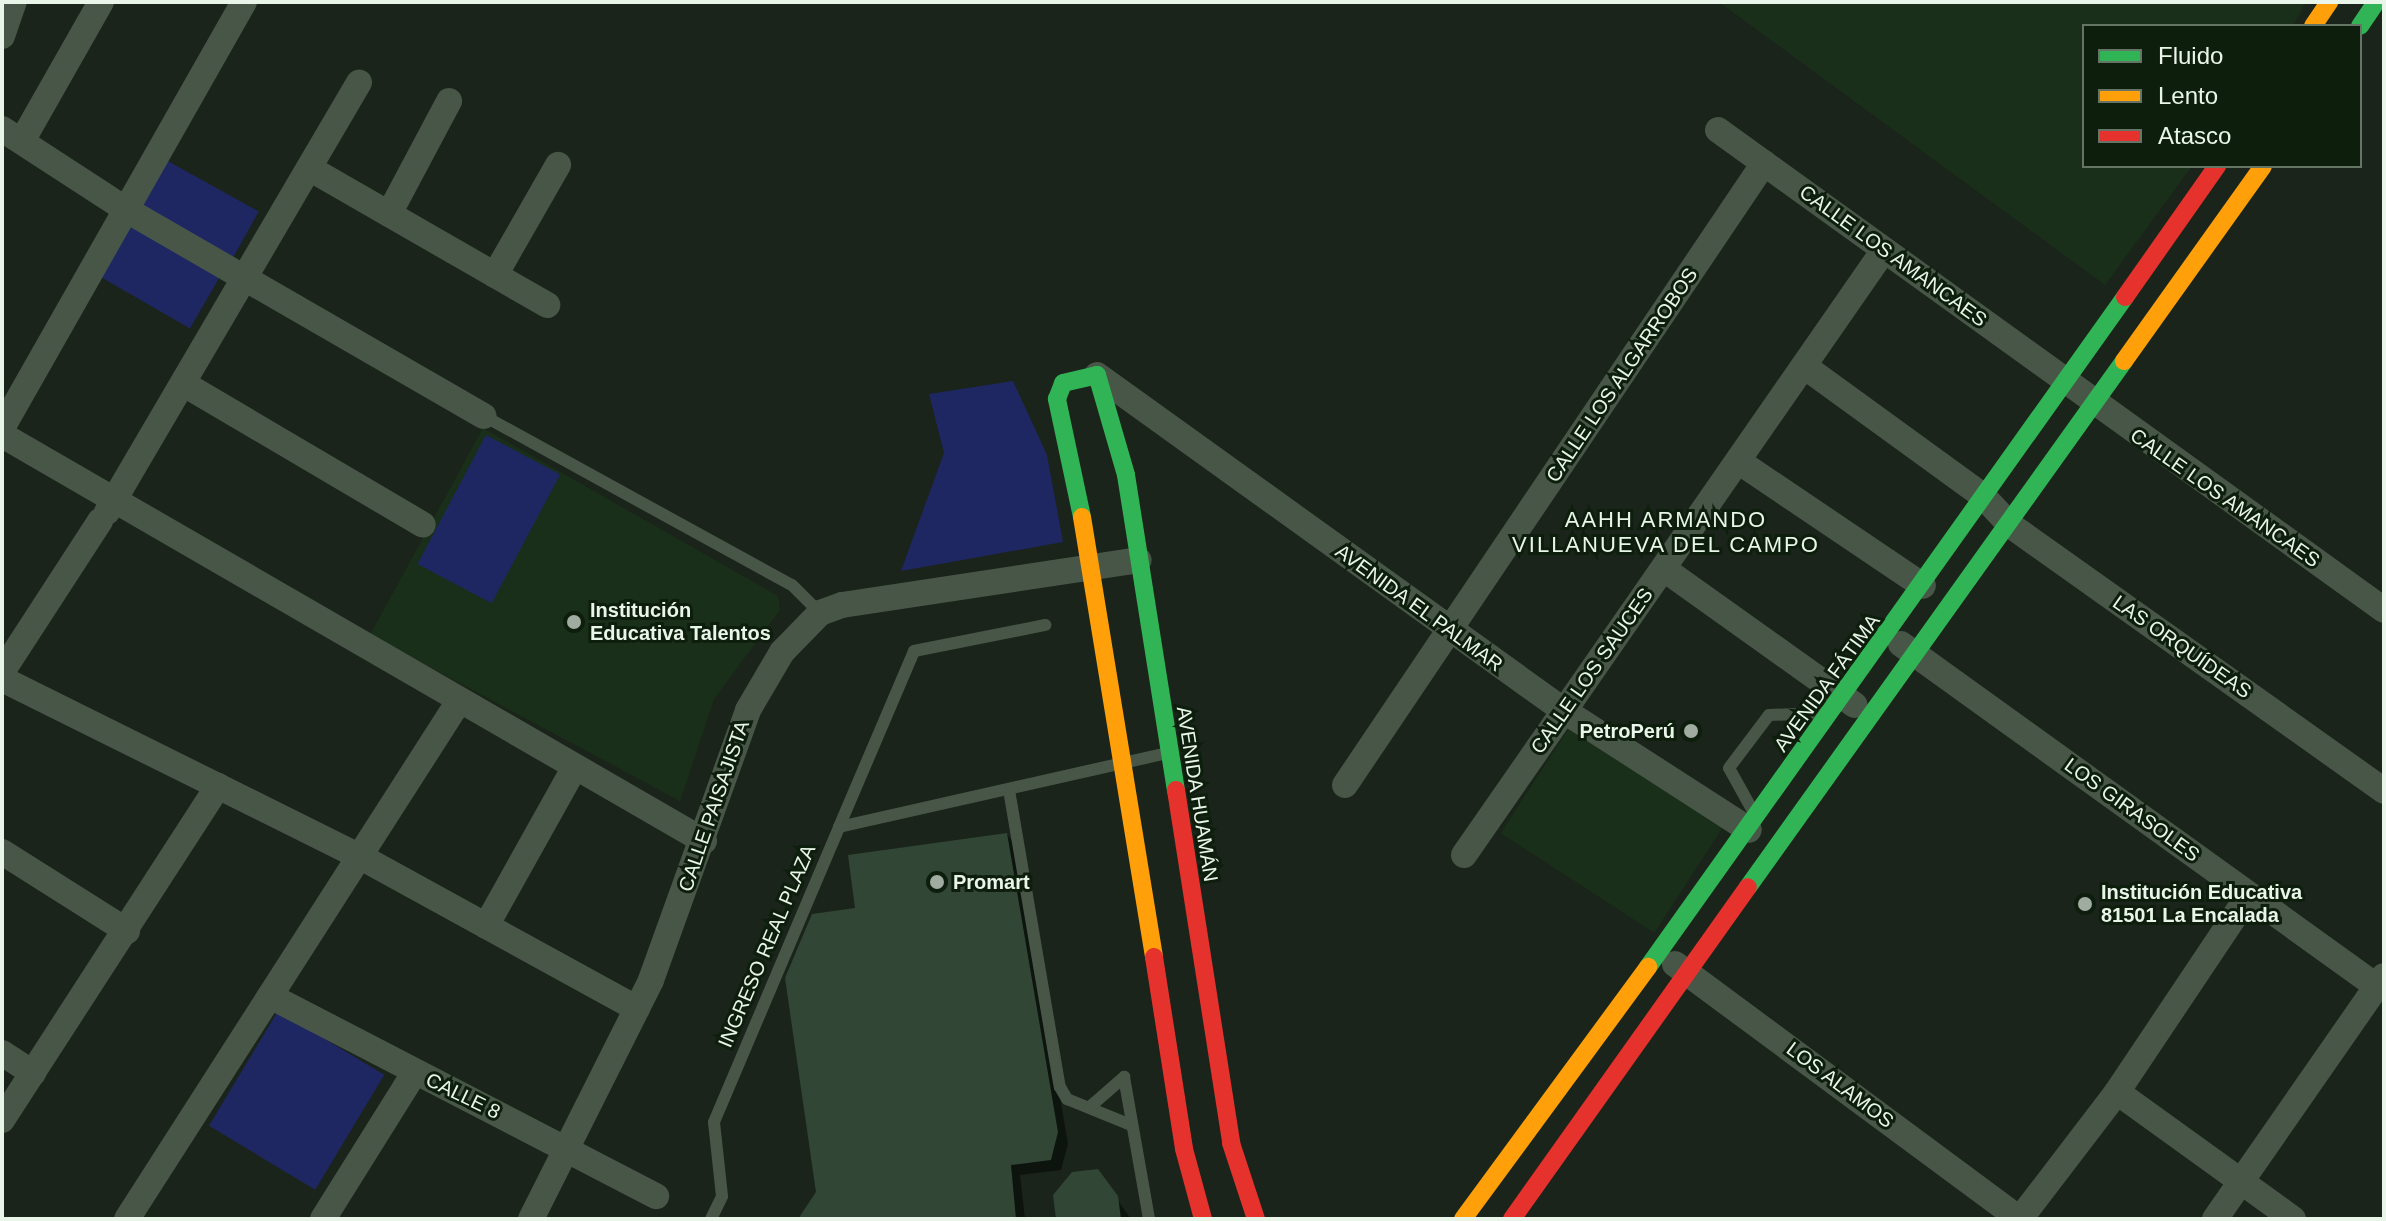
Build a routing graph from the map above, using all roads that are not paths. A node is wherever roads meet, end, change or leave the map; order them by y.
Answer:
1 (14, 2) edge
2 (101, 2) edge
3 (244, 2) edge
4 (2329, 2) edge
5 (2376, 2) edge
6 (2314, 24) edge
7 (2361, 24) edge
8 (2, 36) edge
9 (359, 82) dead end
10 (449, 101) dead end
11 (1718, 130) dead end
12 (12, 135) edge
13 (1764, 163) junction
14 (558, 165) dead end
15 (309, 168) junction
16 (2216, 168) edge
17 (2262, 168) edge
18 (125, 209) junction
19 (389, 214) junction
20 (1884, 250) junction
21 (495, 275) junction
22 (244, 279) junction
23 (547, 305) dead end
24 (1804, 366) junction
25 (1097, 375) junction
26 (2069, 383) junction
27 (184, 384) junction
28 (2095, 406) junction
29 (484, 416) joint
30 (2, 428) edge
31 (2, 435) edge
32 (1738, 461) junction
33 (1984, 497) junction
34 (107, 512) junction
35 (423, 525) dead end
36 (2010, 525) junction
37 (1139, 560) junction
38 (1093, 568) junction
39 (1664, 569) junction
40 (1923, 586) junction
41 (2384, 610) edge
42 (820, 613) junction
43 (1045, 625) dead end
44 (1450, 630) junction
45 (1888, 635) junction
46 (1917, 654) junction
47 (2, 672) edge
48 (2, 679) edge
49 (459, 701) junction
50 (1838, 705) junction
51 (1563, 710) junction
52 (1874, 718) junction
53 (1168, 753) junction
54 (1118, 762) junction
55 (575, 767) junction
56 (1345, 785) dead end
57 (218, 786) junction
58 (1009, 790) junction
59 (2384, 791) edge
60 (1753, 824) junction
61 (839, 827) junction
62 (704, 841) junction
63 (2, 852) edge
64 (1464, 855) dead end
65 (361, 857) junction
66 (2249, 895) junction
67 (486, 926) junction
68 (127, 931) junction
69 (1659, 954) junction
70 (1690, 973) junction
71 (2380, 981) edge
72 (270, 996) junction
73 (637, 1009) junction
74 (2, 1053) edge
75 (415, 1072) junction
76 (33, 1073) junction
77 (2117, 1092) junction
78 (1224, 1095) junction
79 (1092, 1105) junction
80 (1177, 1105) junction
81 (2, 1120) edge
82 (1131, 1125) junction
83 (567, 1148) junction
84 (1501, 1168) junction
85 (2240, 1184) junction
86 (1532, 1191) junction
87 (656, 1196) dead end
88 (127, 1219) edge
89 (323, 1219) edge
90 (531, 1219) edge
91 (711, 1219) edge
92 (1149, 1219) edge
93 (1203, 1219) edge
94 (1256, 1219) edge
95 (1463, 1219) edge
96 (1512, 1219) edge
97 (2020, 1219) edge
98 (2215, 1219) edge
99 (2293, 1219) edge

1 - 8 street
2 - 12 street
3 - 18 street
4 - 6 main road
5 - 7 main road
9 - 15 street
10 - 19 street
11 - 13 street, CALLE LOS AMANCAES
12 - 18 street
13 - 20 street, CALLE LOS AMANCAES
13 - 44 street, CALLE LOS ALGARROBOS
14 - 21 street
15 - 19 street
15 - 22 street
16 - 26 main road, AVENIDA FÁTIMA
17 - 28 main road
18 - 22 street
18 - 30 street
19 - 21 street
20 - 24 street, CALLE LOS SAUCES
20 - 26 street, CALLE LOS AMANCAES
21 - 23 street
22 - 27 street
22 - 29 street
24 - 32 street, CALLE LOS SAUCES
24 - 33 street, LAS ORQUÍDEAS
25 - 37 main road, AVENIDA HUAMÁN
25 - 38 main road
25 - 44 street, AVENIDA EL PALMAR
26 - 28 street, CALLE LOS AMANCAES
26 - 33 main road, AVENIDA FÁTIMA
27 - 34 street
27 - 35 street
28 - 36 main road
28 - 41 street, CALLE LOS AMANCAES
29 - 42 lane
31 - 34 street
32 - 39 street, CALLE LOS SAUCES
32 - 40 street
33 - 36 street, LAS ORQUÍDEAS
33 - 40 main road, AVENIDA FÁTIMA
34 - 47 street
34 - 49 street
36 - 46 main road
36 - 59 street, LAS ORQUÍDEAS
37 - 38 street
37 - 53 main road, AVENIDA HUAMÁN
38 - 42 street
38 - 54 main road
39 - 50 street
39 - 51 street, CALLE LOS SAUCES
40 - 45 main road, AVENIDA FÁTIMA
42 - 62 street, CALLE PAISAJISTA
43 - 61 lane
44 - 51 street, AVENIDA EL PALMAR
44 - 56 street, CALLE LOS ALGARROBOS
45 - 46 street, LOS GIRASOLES
45 - 50 main road, AVENIDA FÁTIMA
46 - 52 main road
46 - 66 street, LOS GIRASOLES
48 - 57 street
49 - 55 street
49 - 65 street
50 - 52 street
50 - 60 main road, AVENIDA FÁTIMA
50 - 60 lane
51 - 60 street, AVENIDA EL PALMAR
51 - 64 street, CALLE LOS SAUCES
52 - 70 main road
53 - 54 lane, INGRESO REAL PLAZA
53 - 78 main road, AVENIDA HUAMÁN
54 - 58 lane, INGRESO REAL PLAZA
54 - 80 main road
55 - 62 street
55 - 67 street
57 - 65 street
57 - 68 street
58 - 61 lane, INGRESO REAL PLAZA
58 - 79 lane
60 - 69 main road, AVENIDA FÁTIMA
61 - 91 lane, INGRESO REAL PLAZA
62 - 73 street, CALLE PAISAJISTA
63 - 68 street
65 - 67 street
65 - 72 street
66 - 71 street, LOS GIRASOLES
66 - 77 street
67 - 73 street
68 - 76 street
69 - 70 street, LOS ALAMOS
69 - 84 main road, AVENIDA FÁTIMA
70 - 86 main road
70 - 97 street, LOS ALAMOS
71 - 85 street
72 - 75 street, CALLE 8
72 - 88 street
73 - 83 street, CALLE PAISAJISTA
74 - 76 street
75 - 83 street, CALLE 8
75 - 89 street
76 - 81 street
77 - 85 street
77 - 97 street
78 - 80 street
78 - 94 main road, AVENIDA HUAMÁN
79 - 82 lane
79 - 82 lane
80 - 93 main road
82 - 92 lane
83 - 87 street, CALLE 8
83 - 90 street, CALLE PAISAJISTA
84 - 86 main road
84 - 95 main road, AVENIDA FÁTIMA
85 - 98 street
85 - 99 street
86 - 96 main road

